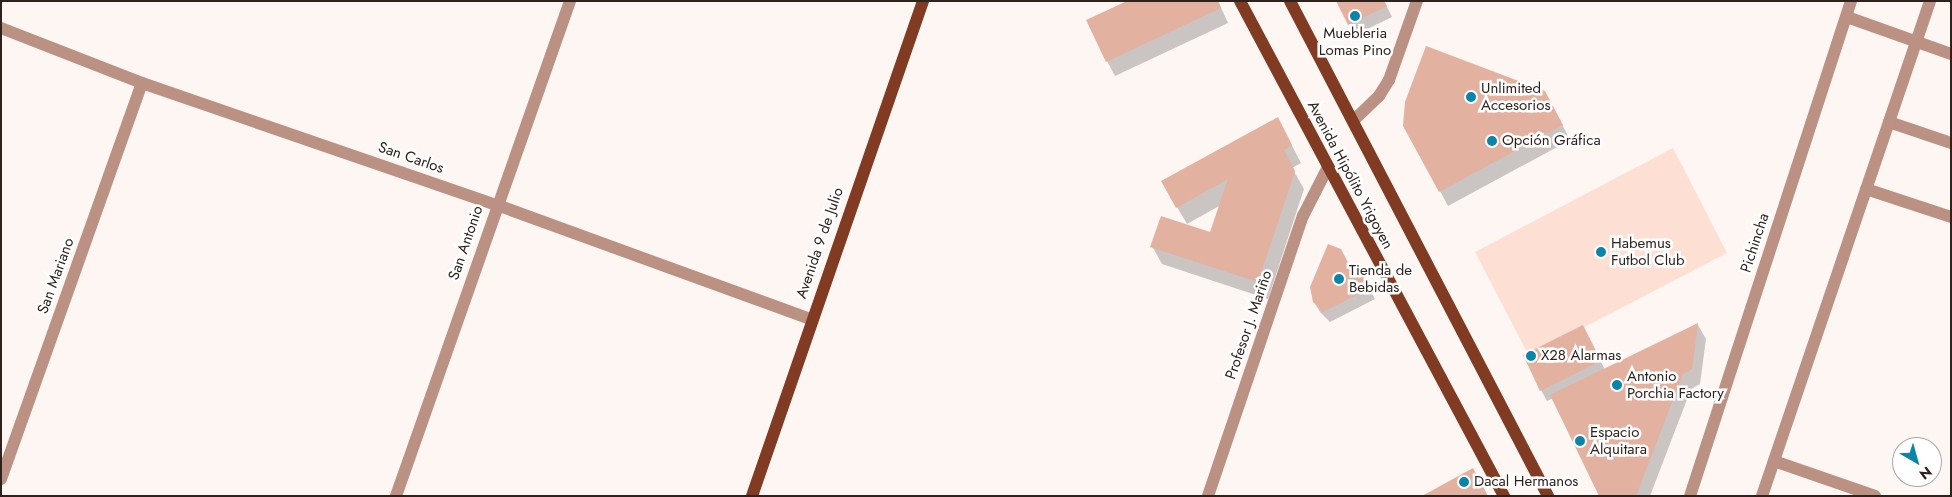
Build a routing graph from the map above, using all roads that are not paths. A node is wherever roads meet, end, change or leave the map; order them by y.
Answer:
1 (570, 1) edge
2 (923, 1) edge
3 (1240, 1) edge
4 (1290, 1) edge
5 (1417, 1) edge
6 (1852, 1) edge
7 (1930, 1) edge
8 (1846, 17) junction
9 (1, 28) edge
10 (1916, 42) junction
11 (1951, 54) edge
12 (142, 83) junction
13 (1353, 121) junction
14 (1889, 122) junction
15 (1951, 143) edge
16 (1328, 167) junction
17 (1866, 189) junction
18 (497, 205) junction
19 (1951, 217) edge
20 (810, 319) junction
21 (1774, 462) junction
22 (1, 479) edge
23 (396, 496) edge
24 (752, 496) edge
25 (1208, 496) edge
26 (1504, 496) edge
27 (1548, 496) edge
28 (1690, 496) edge
29 (1762, 496) edge
30 (1875, 496) edge

1 - 18 street, San Antonio
2 - 20 main road, Avenida 9 de Julio
3 - 16 main road, Avenida Hipólito Yrigoyen
4 - 13 main road, Avenida Hipólito Yrigoyen
5 - 13 street
6 - 8 street, Pichincha
7 - 10 street
8 - 10 street
8 - 28 street, Pichincha
9 - 12 street, San Carlos
10 - 11 street
10 - 14 street
12 - 18 street, San Carlos
12 - 22 street, San Mariano
13 - 27 main road, Avenida Hipólito Yrigoyen
14 - 15 street
14 - 17 street
16 - 25 street, Profesor J. Mariño
16 - 26 main road, Avenida Hipólito Yrigoyen
17 - 19 street
17 - 21 street
18 - 20 street, San Carlos
18 - 23 street, San Antonio
20 - 24 main road, Avenida 9 de Julio
21 - 29 street
21 - 30 street

